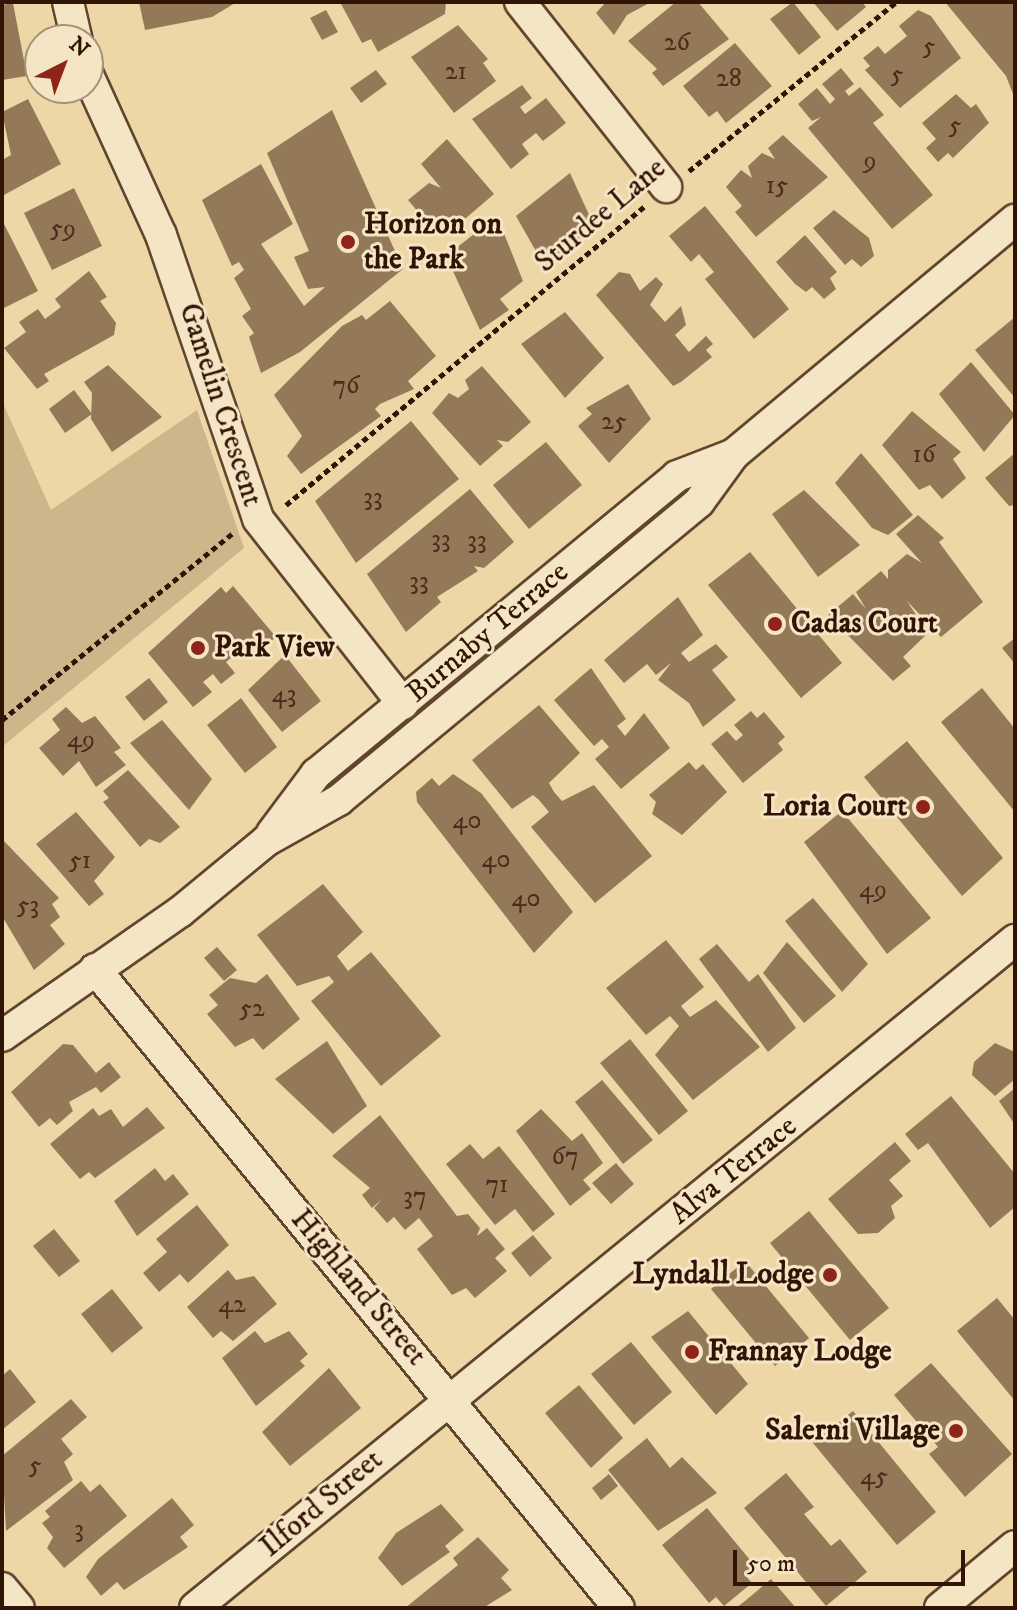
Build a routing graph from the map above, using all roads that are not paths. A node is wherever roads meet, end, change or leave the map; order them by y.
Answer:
1 (68, 2) edge
2 (520, 2) edge
3 (73, 24) edge
4 (101, 104) edge
5 (666, 187) road end
6 (1015, 220) edge
7 (734, 454) junction
8 (403, 704) junction
9 (266, 841) junction
10 (1015, 940) edge
11 (95, 969) junction
12 (2, 1036) edge
13 (451, 1401) junction
14 (1015, 1546) edge
15 (2, 1588) edge
16 (19, 1608) edge
17 (195, 1608) edge
18 (619, 1608) edge
19 (940, 1608) edge

1 - 3 street
2 - 5 street
4 - 8 street, Gamelin Crescent
6 - 7 street, Burnaby Terrace
7 - 8 street, Burnaby Terrace
7 - 9 street, Burnaby Terrace
8 - 9 street, Burnaby Terrace
9 - 11 street, Burnaby Terrace
10 - 13 street, Alva Terrace
11 - 12 street, Burnaby Terrace
11 - 13 street, Highland Street
13 - 17 street, Ilford Street
13 - 18 street, Highland Street
14 - 19 street
15 - 16 street

